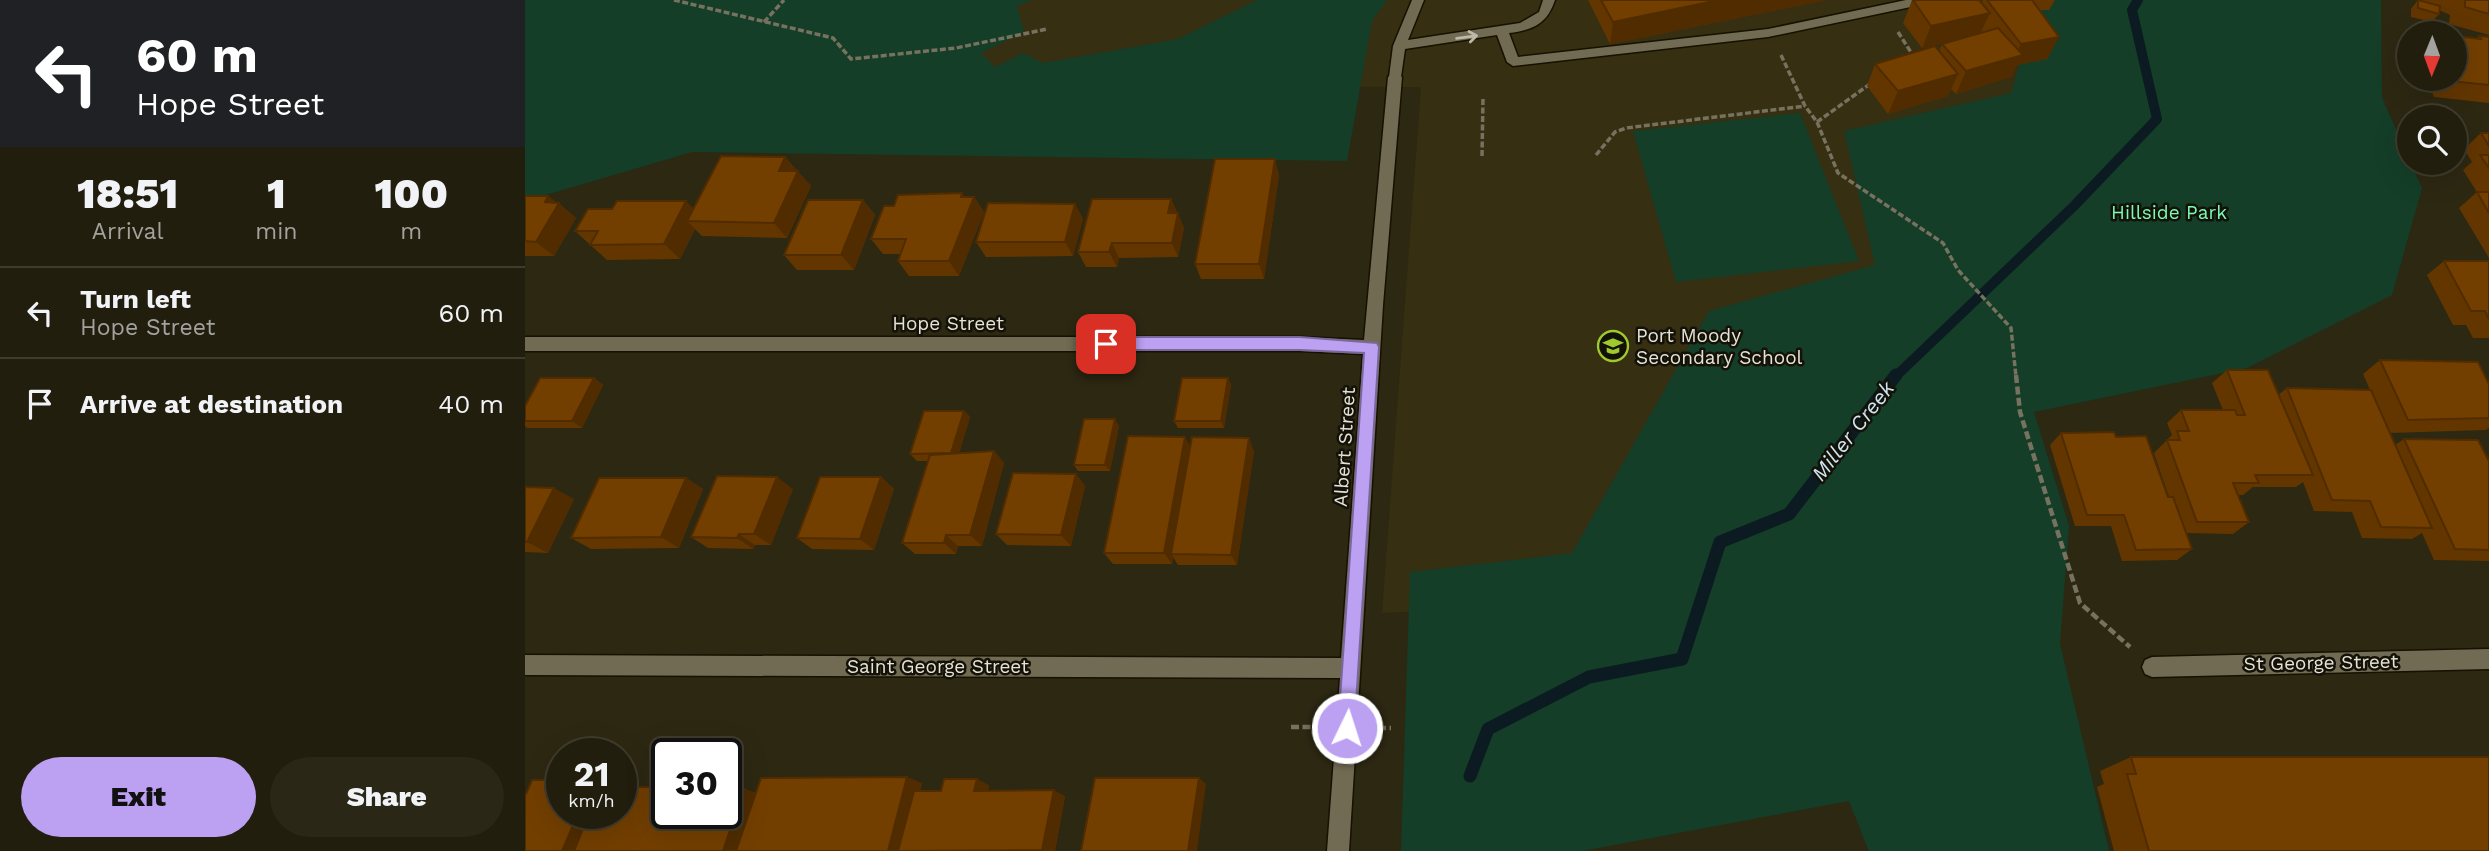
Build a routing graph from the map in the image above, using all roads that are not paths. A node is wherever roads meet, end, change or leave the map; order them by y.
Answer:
1 (1418, 0) edge
2 (1549, 0) edge
3 (1925, 0) edge
4 (1502, 32) junction
5 (1399, 46) junction
6 (1395, 77) joint
7 (525, 344) edge
8 (1372, 347) junction
9 (2489, 659) edge
10 (525, 665) edge
11 (2152, 667) road end
12 (1351, 668) junction
13 (1338, 851) edge

1 - 5 lane, Albert Street
2 - 4 lane
3 - 4 lane
5 -> 4 lane
5 - 6 lane, Albert Street
6 - 8 street, Albert Street
7 - 8 street, Hope Street
8 - 12 street, Albert Street
9 - 11 street, St George Street
10 - 12 street, Saint George Street
12 - 13 street, Albert Street

